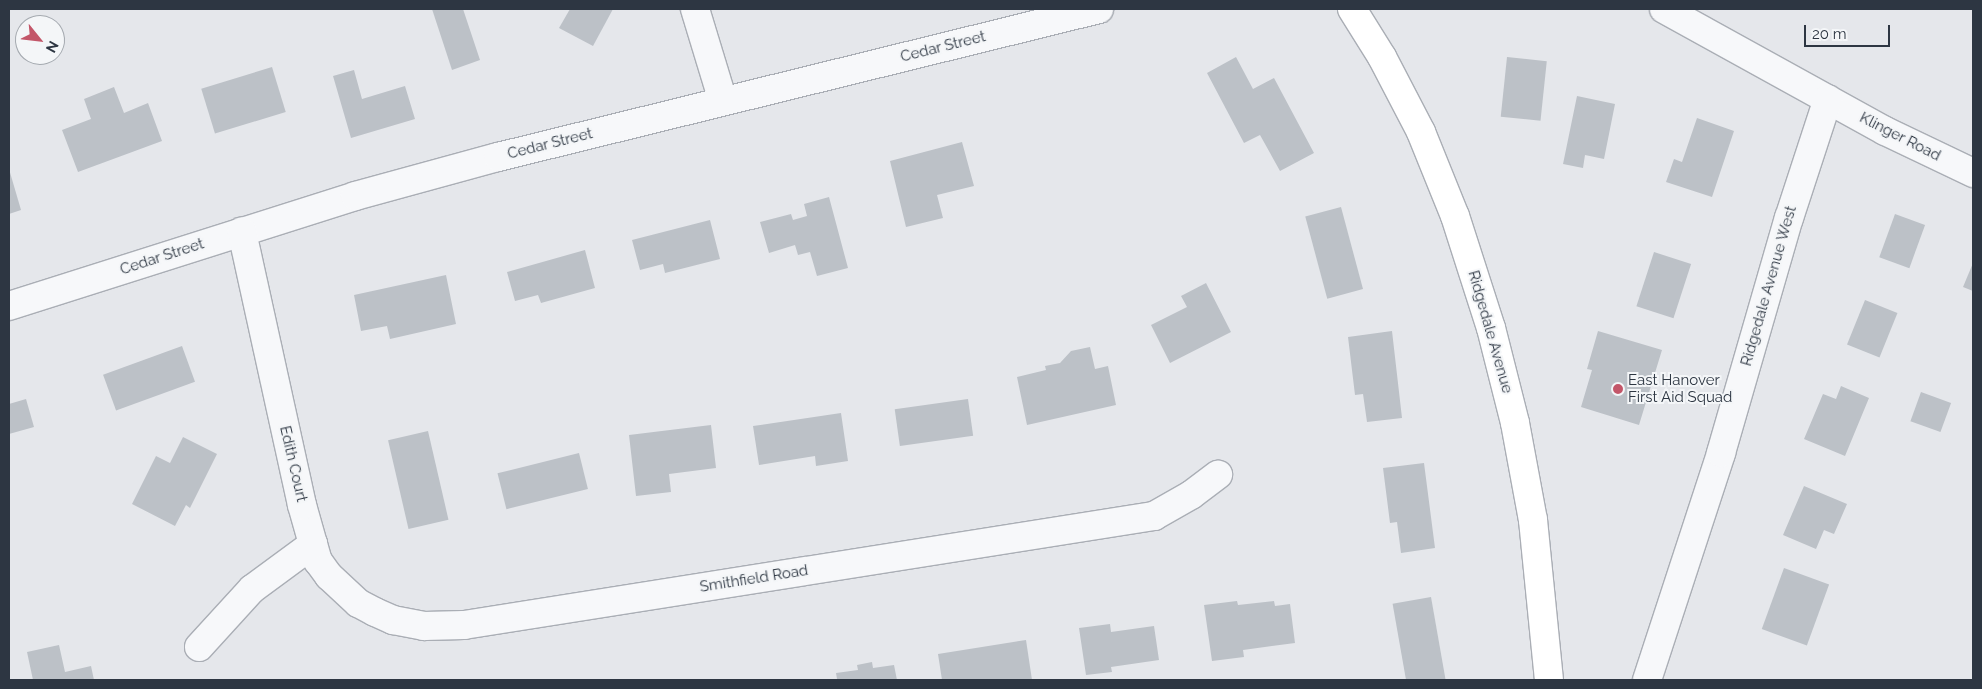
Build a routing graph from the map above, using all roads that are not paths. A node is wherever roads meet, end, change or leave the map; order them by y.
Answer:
1 (695, 9) edge
2 (1099, 9) edge
3 (1352, 9) edge
4 (1665, 9) edge
5 (1828, 99) junction
6 (723, 101) junction
7 (1973, 173) edge
8 (242, 232) junction
9 (9, 306) edge
10 (1218, 475) dead end
11 (313, 544) junction
12 (199, 647) dead end
13 (1549, 680) edge
14 (1647, 680) edge

1 - 6 street
2 - 6 street, Cedar Street
3 - 13 main road, Ridgedale Avenue
4 - 5 street
5 - 7 street, Klinger Road
5 - 14 street, Ridgedale Avenue West
6 - 8 street, Cedar Street
8 - 9 street, Cedar Street
8 - 11 street, Edith Court
10 - 11 street, Smithfield Road
11 - 12 street

